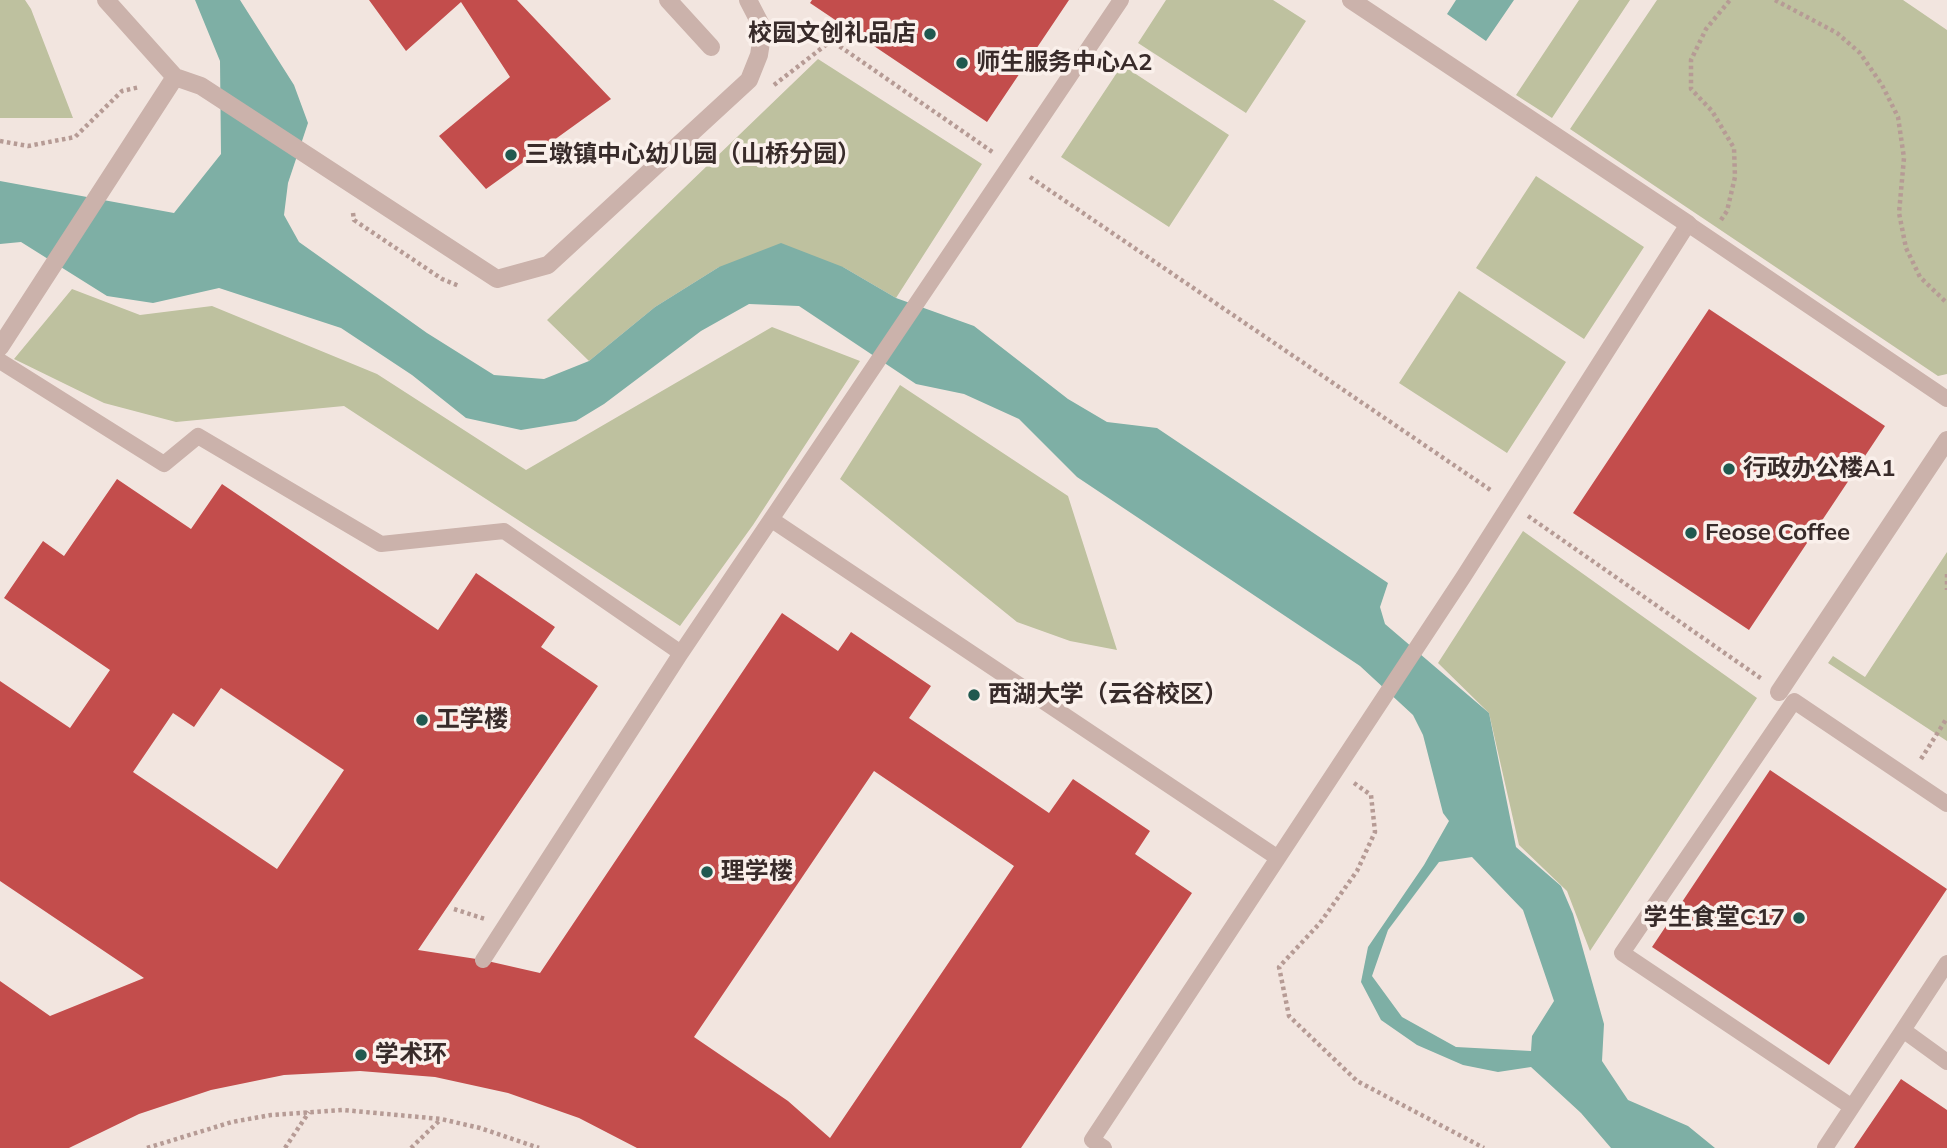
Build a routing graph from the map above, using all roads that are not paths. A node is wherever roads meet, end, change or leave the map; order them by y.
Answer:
1 (106, 0) edge
2 (668, 0) edge
3 (748, 0) edge
4 (1121, 0) edge
5 (1351, 0) edge
6 (711, 47) dead end
7 (175, 78) junction
8 (1688, 224) junction
9 (0, 346) edge
10 (0, 361) edge
11 (1947, 399) edge
12 (1947, 440) edge
13 (772, 520) junction
14 (681, 653) junction
15 (1779, 692) road end
16 (1947, 804) edge
17 (1278, 858) junction
18 (483, 960) dead end
19 (1947, 963) edge
20 (1902, 1030) junction
21 (1947, 1062) edge
22 (1852, 1107) junction
23 (1094, 1145) edge
24 (1825, 1148) edge

1 - 7 street
2 - 6 street
3 - 7 street
4 - 13 lane
5 - 8 street
7 - 9 street
8 - 11 lane
8 - 17 lane
10 - 14 lane
12 - 15 street
13 - 14 lane
13 - 17 lane
14 - 18 lane
16 - 22 lane
17 - 23 lane
19 - 20 lane
20 - 21 lane
20 - 22 lane
22 - 24 lane

